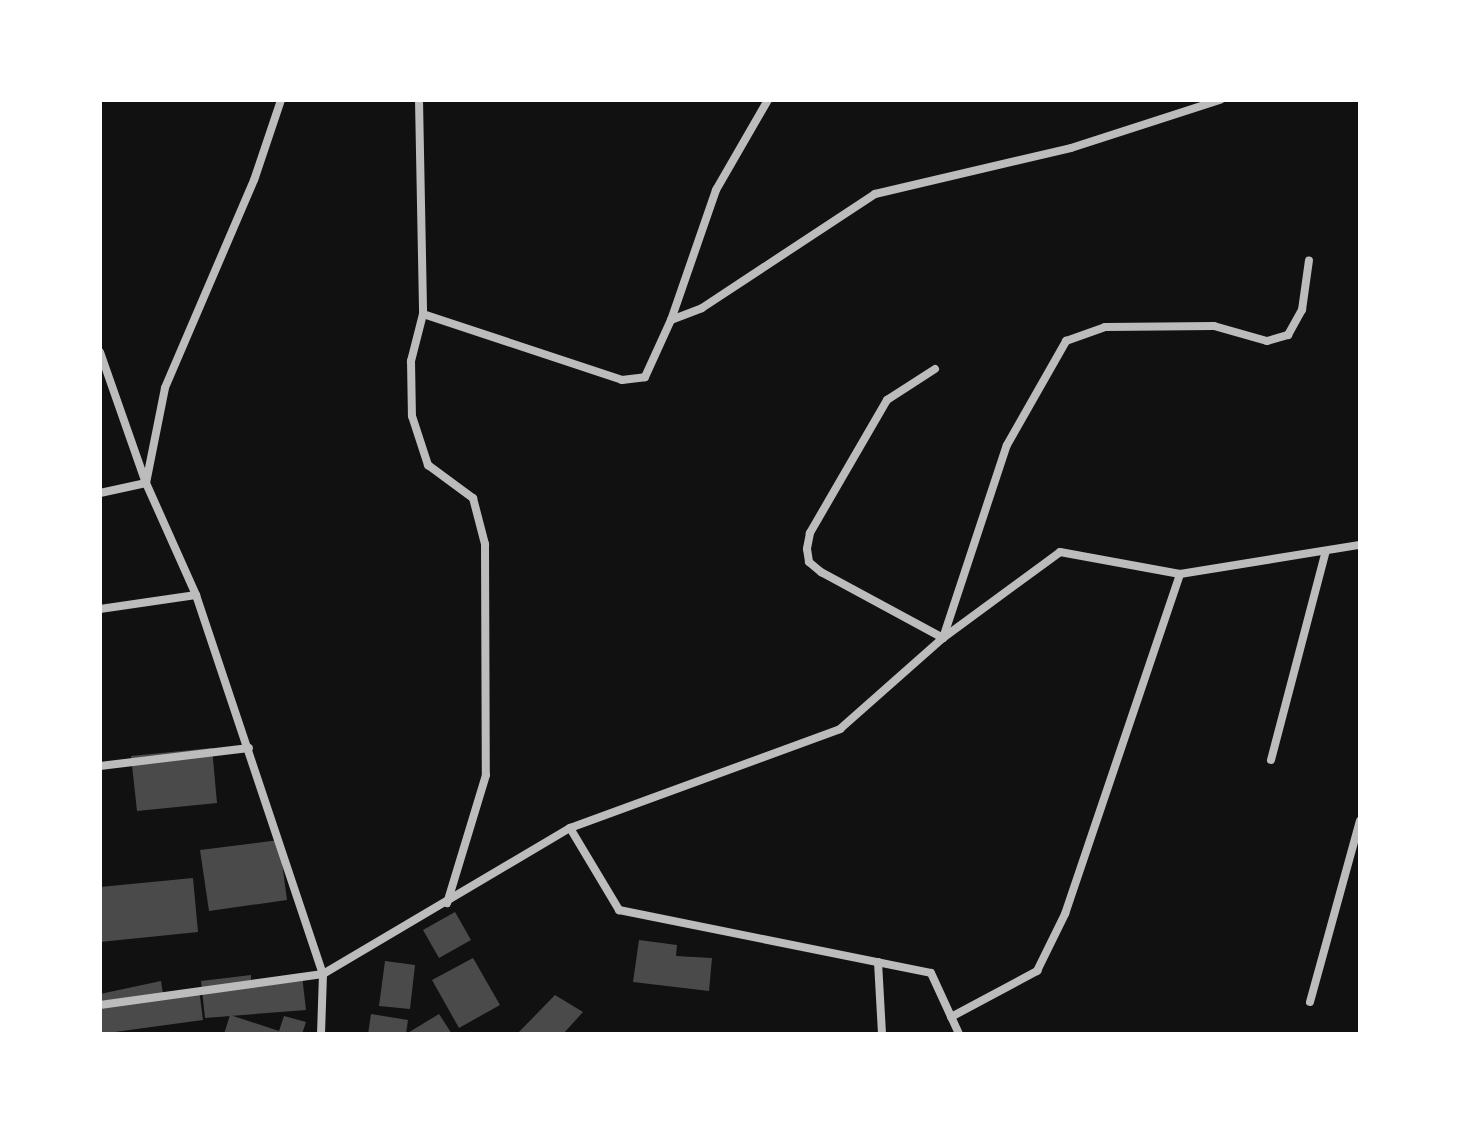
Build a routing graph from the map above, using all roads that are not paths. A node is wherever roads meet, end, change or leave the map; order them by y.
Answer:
1 (281, 100) edge
2 (419, 100) edge
3 (768, 100) edge
4 (1220, 100) edge
5 (1309, 260) dead end
6 (423, 314) junction
7 (671, 320) junction
8 (100, 352) edge
9 (935, 369) dead end
10 (146, 483) junction
11 (100, 493) edge
12 (1360, 545) edge
13 (1325, 554) junction
14 (1180, 574) junction
15 (196, 595) junction
16 (100, 609) edge
17 (943, 638) junction
18 (249, 748) junction
19 (1271, 760) dead end
20 (100, 766) edge
21 (1360, 821) edge
22 (570, 828) junction
23 (447, 904) junction
24 (878, 962) junction
25 (323, 974) junction
26 (1310, 1002) dead end
27 (100, 1005) edge
28 (951, 1017) junction
29 (321, 1034) edge
30 (882, 1034) edge
31 (959, 1034) edge

1 - 10 street
2 - 6 street
3 - 7 street
4 - 7 street
5 - 17 street
6 - 7 street
6 - 23 street
8 - 10 street
9 - 17 street
10 - 11 street
10 - 15 street
12 - 13 street
13 - 14 street
13 - 19 street
14 - 17 street
14 - 28 street
15 - 16 street
15 - 18 street
17 - 22 street
18 - 20 street
18 - 25 street
21 - 26 street
22 - 23 street
22 - 24 street
23 - 25 street
24 - 28 street
24 - 30 street
25 - 27 street
25 - 29 street
28 - 31 street

